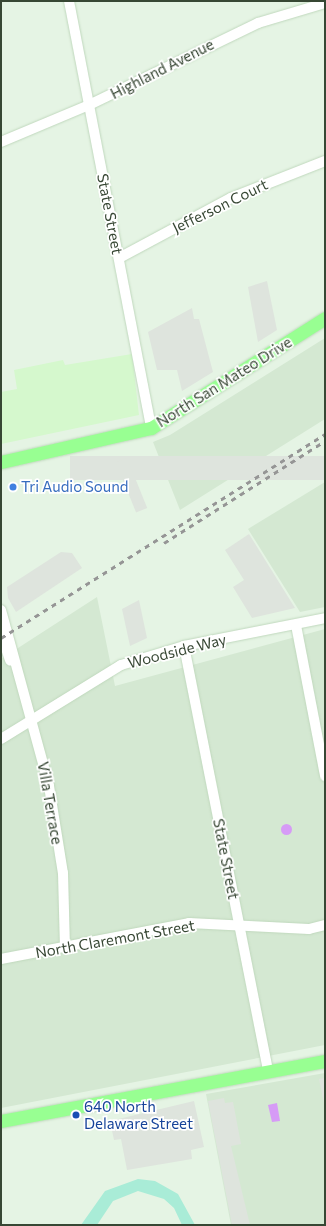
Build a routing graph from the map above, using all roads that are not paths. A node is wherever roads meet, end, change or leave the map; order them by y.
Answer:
1 (69, 1) edge
2 (325, 3) edge
3 (89, 105) junction
4 (1, 142) edge
5 (325, 161) edge
6 (119, 258) junction
7 (325, 318) edge
8 (151, 428) junction
9 (1, 462) edge
10 (1, 610) edge
11 (325, 618) edge
12 (296, 625) junction
13 (1, 634) edge
14 (184, 646) junction
15 (13, 662) junction
16 (33, 719) junction
17 (1, 740) edge
18 (325, 776) edge
19 (239, 924) junction
20 (325, 926) edge
21 (65, 947) junction
22 (1, 960) edge
23 (325, 1061) edge
24 (268, 1072) junction
25 (1, 1121) edge

1 - 3 street, State Street
2 - 3 street, Highland Avenue
3 - 4 street, Highland Avenue
3 - 6 street, State Street
5 - 6 street, Jefferson Court
6 - 8 street, State Street
7 - 8 main road, North San Mateo Drive
8 - 9 main road, North San Mateo Drive
10 - 15 street, Villa Terrace
11 - 12 street, Woodside Way
12 - 14 street, Woodside Way
12 - 18 street
13 - 15 street, Villa Terrace
14 - 16 street, Woodside Way
14 - 19 street, State Street
15 - 16 street, Villa Terrace
16 - 17 street, Woodside Way
16 - 21 street, Villa Terrace
19 - 20 street, North Claremont Street
19 - 21 street, North Claremont Street
19 - 24 street, State Street
21 - 22 street, North Claremont Street
23 - 24 main road
24 - 25 main road

